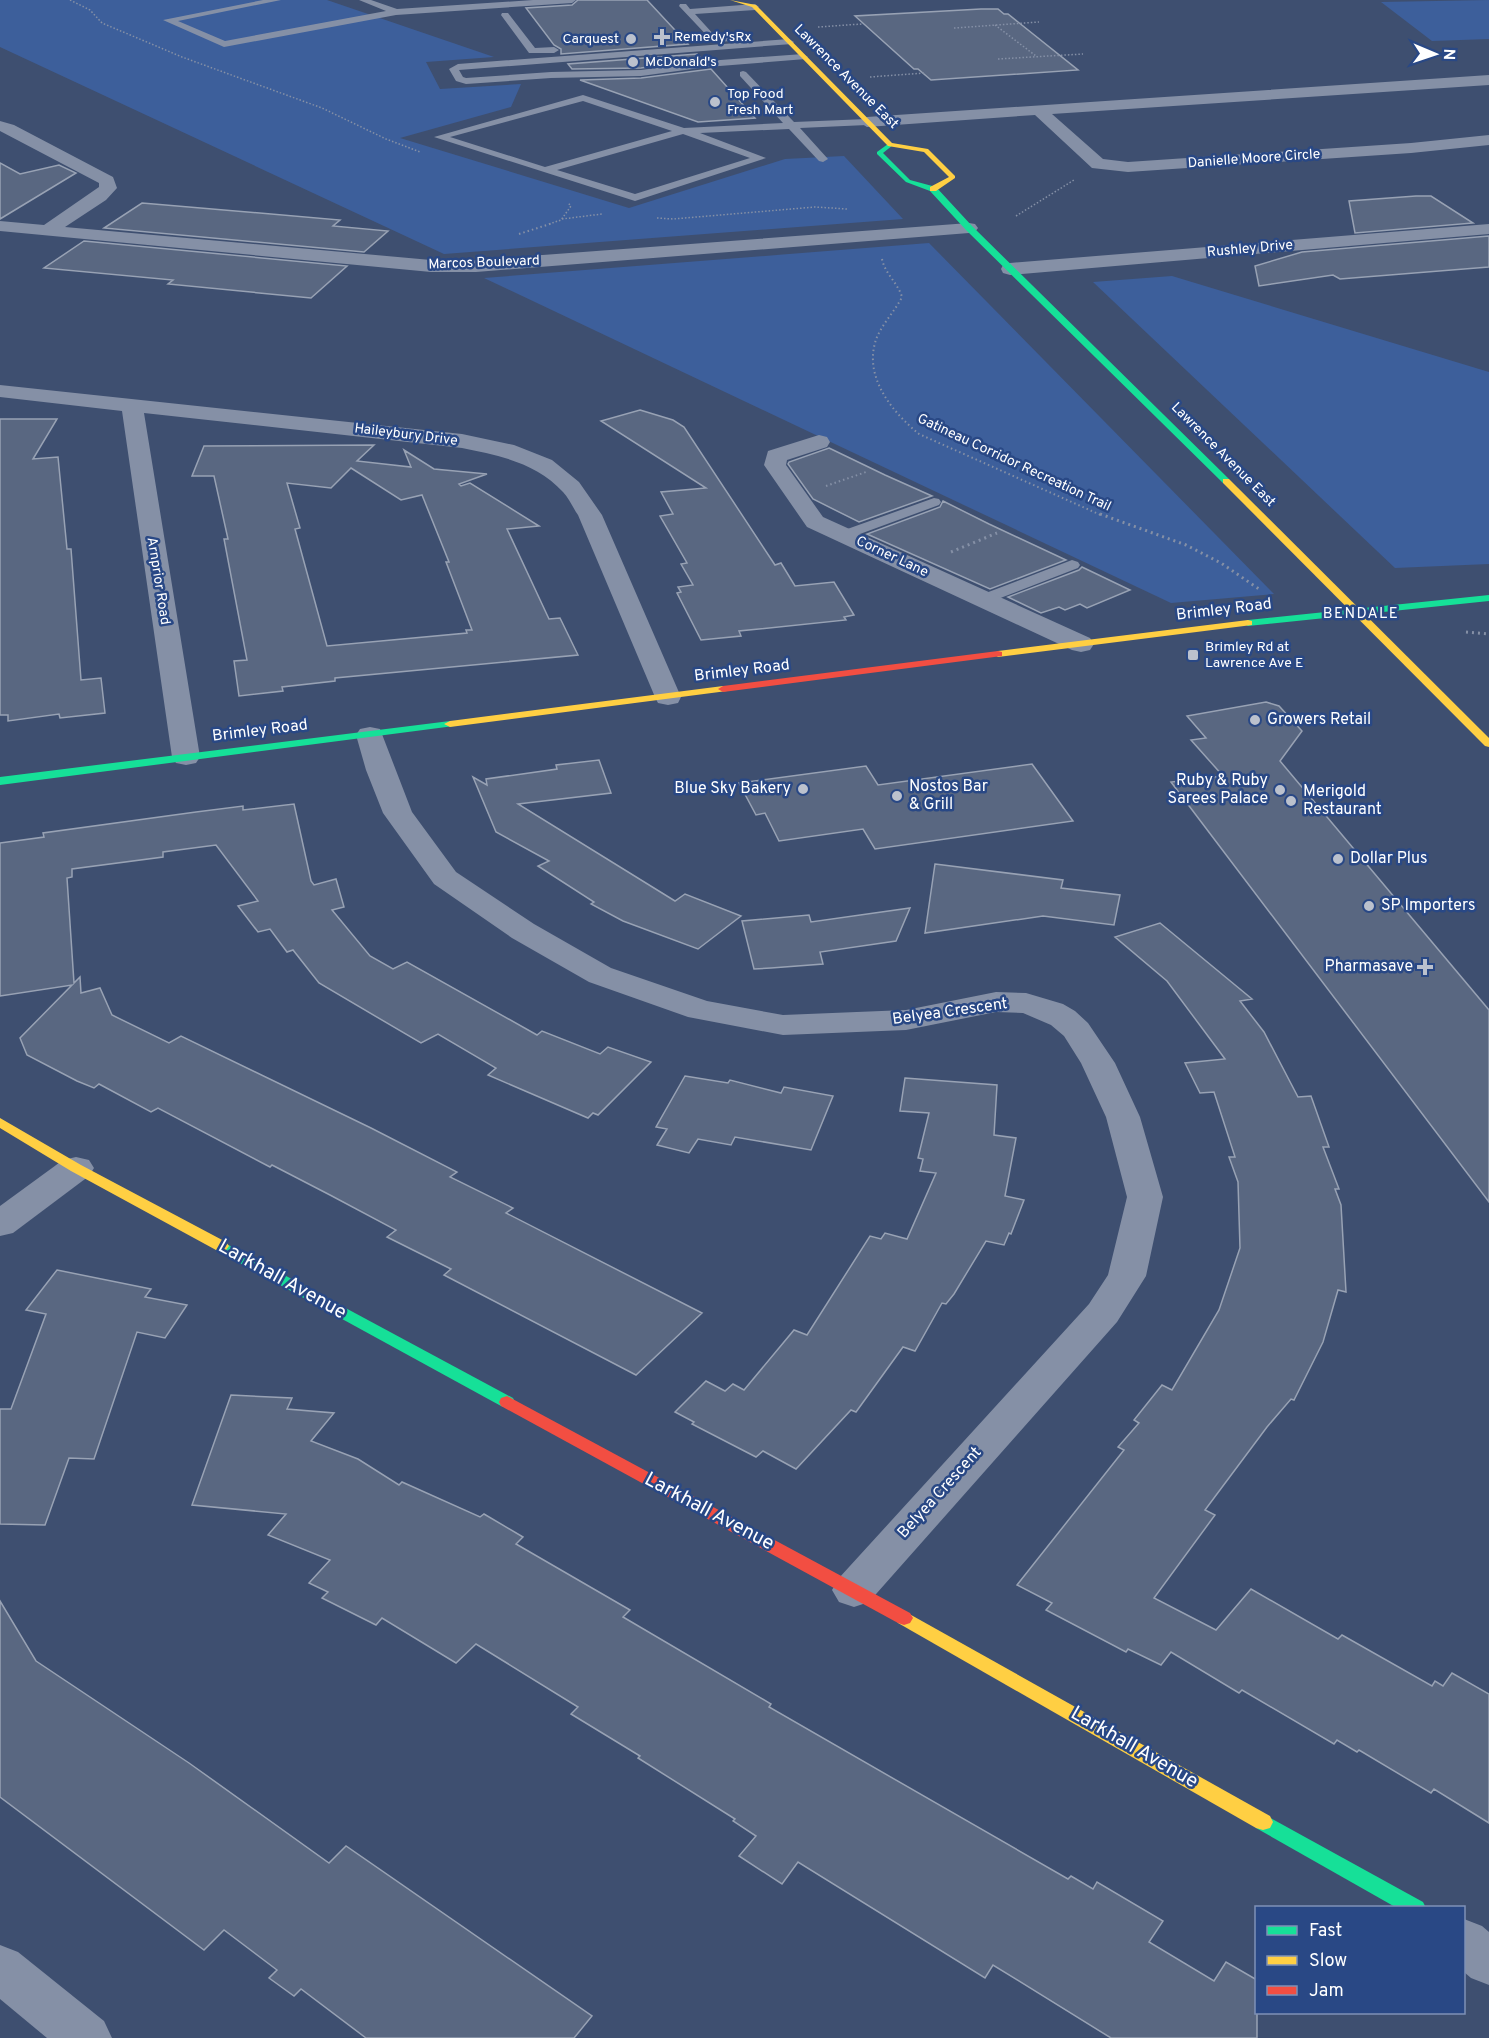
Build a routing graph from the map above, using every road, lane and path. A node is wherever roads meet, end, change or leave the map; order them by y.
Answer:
1 (278, 0) edge
2 (363, 0) edge
3 (572, 0) edge
4 (734, 0) edge
5 (678, 2) dead end
6 (429, 4) edge
7 (478, 4) edge
8 (758, 5) edge
9 (396, 12) junction
10 (688, 12) junction
11 (505, 15) dead end
12 (1039, 22) dead end
13 (862, 24) dead end
14 (996, 25) junction
15 (818, 27) dead end
16 (954, 28) dead end
17 (785, 38) junction
18 (713, 39) junction
19 (1083, 54) dead end
20 (591, 56) junction
21 (804, 57) junction
22 (1036, 57) junction
23 (998, 59) dead end
24 (608, 74) junction
25 (924, 74) dead end
26 (743, 75) dead end
27 (870, 77) dead end
28 (1489, 80) edge
29 (1039, 111) junction
30 (867, 122) junction
31 (0, 126) edge
32 (795, 127) junction
33 (683, 131) junction
34 (1489, 140) edge
35 (890, 145) junction
36 (823, 159) dead end
37 (1098, 164) junction
38 (545, 170) junction
39 (933, 189) junction
40 (608, 214) dead end
41 (1016, 216) dead end
42 (561, 219) dead end
43 (0, 226) edge
44 (969, 228) junction
45 (1489, 229) edge
46 (48, 230) junction
47 (925, 231) junction
48 (1010, 269) junction
49 (0, 392) edge
50 (132, 405) junction
51 (819, 442) dead end
52 (866, 472) dead end
53 (797, 496) junction
54 (934, 502) dead end
55 (997, 533) dead end
56 (844, 535) junction
57 (1072, 566) dead end
58 (914, 567) junction
59 (1259, 589) dead end
60 (1489, 598) edge
61 (984, 599) junction
62 (1358, 611) junction
63 (1465, 632) dead end
64 (1489, 634) edge
65 (1082, 644) junction
66 (668, 697) junction
67 (370, 735) junction
68 (1489, 744) edge
69 (186, 757) junction
70 (0, 781) edge
71 (0, 1122) edge
72 (76, 1168) junction
73 (0, 1224) edge
74 (854, 1590) junction
75 (1412, 1906) edge
76 (1465, 1943) edge
77 (1489, 1962) edge
78 (0, 1968) edge
79 (86, 2038) edge

1 - 9 lane
2 - 9 lane
3 - 7 lane
4 - 8 main road, Lawrence Avenue East
5 - 10 lane
6 - 7 lane
6 - 9 lane
8 - 10 lane
8 - 17 main road, Lawrence Avenue East
10 - 18 lane
11 - 18 lane
12 - 14 path
13 - 15 path
14 - 16 path
14 - 22 path
17 - 18 lane
17 - 20 lane
17 - 21 main road, Lawrence Avenue East
19 - 22 path
20 - 24 lane
20 - 24 lane
20 - 24 lane
21 - 24 lane
21 - 30 main road, Lawrence Avenue East
22 - 23 path
25 - 27 path
26 - 32 lane
28 - 29 street
29 - 30 street
29 - 37 street
30 - 32 lane
30 - 35 main road, Lawrence Avenue East
31 - 46 street
32 - 33 lane
32 - 36 lane
33 - 38 lane
33 - 38 lane
33 - 38 lane
34 - 37 street, Danielle Moore Circle
35 - 39 main road, Lawrence Avenue East
35 - 39 main road, Lawrence Avenue East
37 - 41 path
39 - 44 main road, Lawrence Avenue East
40 - 42 path
43 - 46 street, Marcos Boulevard
44 - 47 street, Marcos Boulevard
44 - 48 main road, Lawrence Avenue East
45 - 48 street, Rushley Drive
46 - 47 street, Marcos Boulevard
47 - 59 path, Gatineau Corridor Recreation Trail
48 - 62 main road, Lawrence Avenue East
49 - 50 street, Haileybury Drive
50 - 66 street, Haileybury Drive
50 - 69 street, Arnprior Road
51 - 53 street, Corner Lane
52 - 53 path
53 - 56 street, Corner Lane
54 - 56 lane
55 - 58 path
56 - 58 street, Corner Lane
57 - 61 lane
58 - 61 street, Corner Lane
60 - 62 main road, Brimley Road
61 - 65 street, Corner Lane
62 - 65 main road, Brimley Road
62 - 68 main road, Lawrence Avenue East
63 - 64 path
65 - 66 main road, Brimley Road
66 - 67 main road, Brimley Road
67 - 69 main road, Brimley Road
67 - 74 street, Belyea Crescent
69 - 70 main road, Brimley Road
71 - 72 main road, Larkhall Avenue
72 - 73 street
72 - 74 main road, Larkhall Avenue
74 - 75 main road, Larkhall Avenue
76 - 77 street
78 - 79 street

